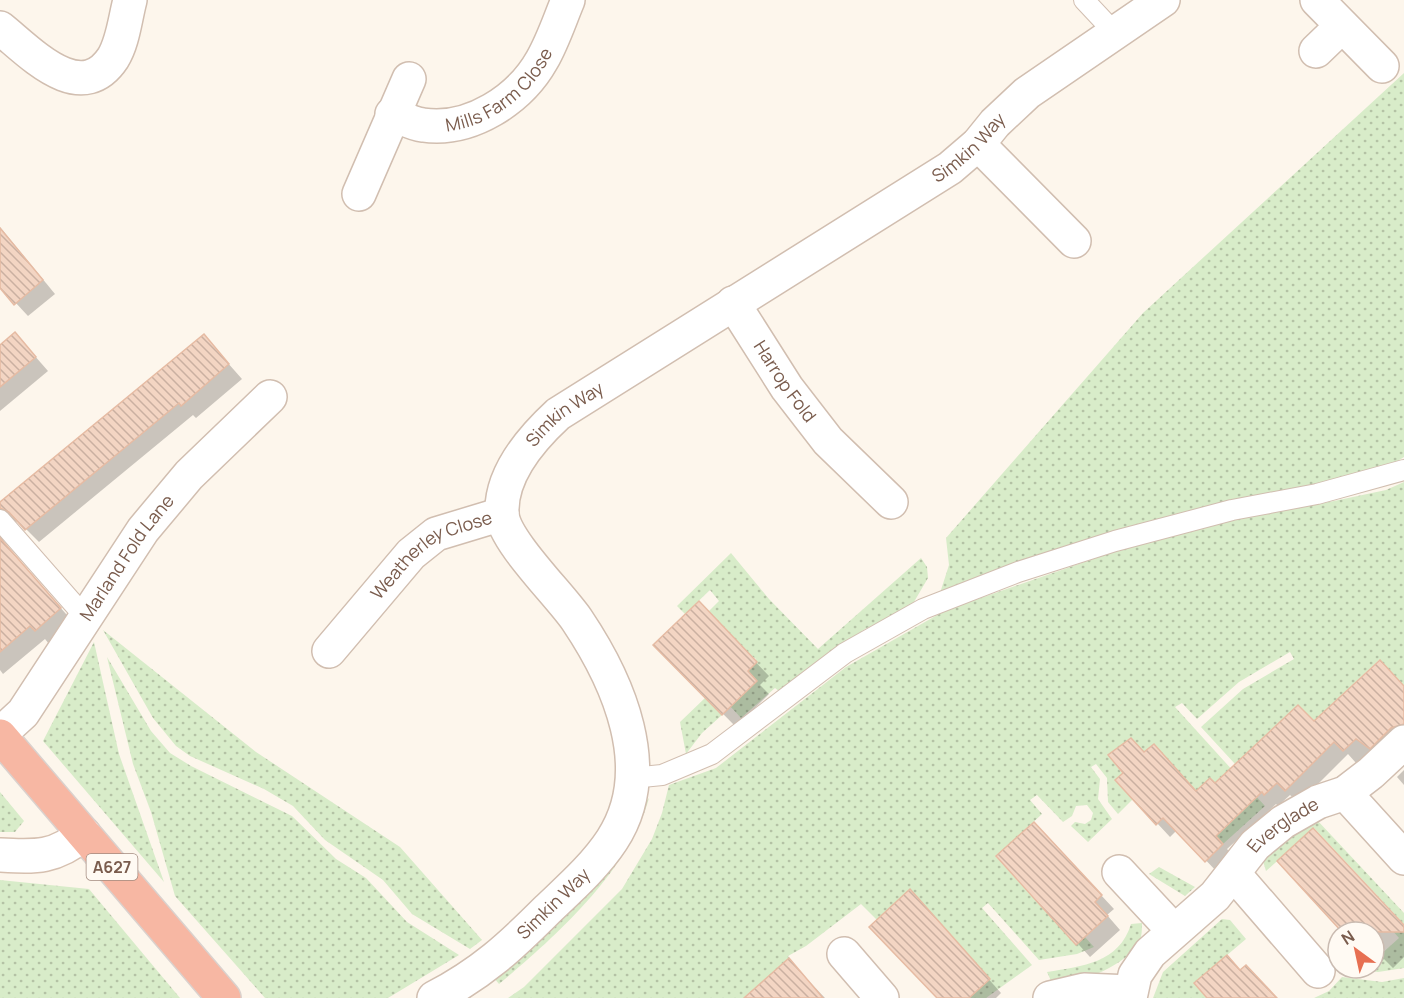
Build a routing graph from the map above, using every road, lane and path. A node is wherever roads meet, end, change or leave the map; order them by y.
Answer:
1 (130, 0) edge
2 (568, 0) edge
3 (1084, 0) edge
4 (1163, 0) edge
5 (1317, 0) edge
6 (1342, 26) junction
7 (0, 28) edge
8 (1114, 32) junction
9 (1316, 51) dead end
10 (1382, 66) dead end
11 (409, 79) dead end
12 (392, 114) junction
13 (978, 144) junction
14 (358, 194) dead end
15 (1074, 241) dead end
16 (733, 303) junction
17 (270, 398) dead end
18 (1404, 470) edge
19 (891, 502) dead end
20 (502, 514) junction
21 (0, 520) edge
22 (86, 618) junction
23 (329, 651) dead end
24 (0, 735) edge
25 (1404, 742) edge
26 (632, 778) junction
27 (1345, 792) junction
28 (84, 834) junction
29 (0, 855) edge
30 (1404, 858) edge
31 (1119, 872) dead end
32 (1234, 874) junction
33 (1173, 931) junction
34 (844, 954) dead end
35 (1318, 971) dead end
36 (1130, 995) edge
37 (224, 998) edge
38 (434, 998) edge
39 (882, 998) edge
40 (1050, 998) edge

1 - 7 street
2 - 12 street, Mills Farm Close
3 - 8 lane
4 - 8 street, Simkin Way
5 - 6 street
6 - 9 street
6 - 10 street
8 - 13 street, Simkin Way
11 - 12 street
12 - 14 street
13 - 15 street
13 - 16 street, Simkin Way
16 - 19 street, Harrop Fold
16 - 20 street, Simkin Way
17 - 22 street, Marland Fold Lane
18 - 26 lane
20 - 23 street, Weatherley Close
20 - 26 street, Simkin Way
21 - 22 lane
22 - 24 street, Marland Fold Lane
24 - 28 highway, A627
25 - 27 street, Everglade
26 - 38 street, Simkin Way
27 - 30 street
27 - 32 street, Everglade
28 - 29 street
28 - 37 highway, A627
31 - 33 street
32 - 33 street, Everglade
32 - 35 street
33 - 36 street, Everglade
34 - 39 street
36 - 40 street

